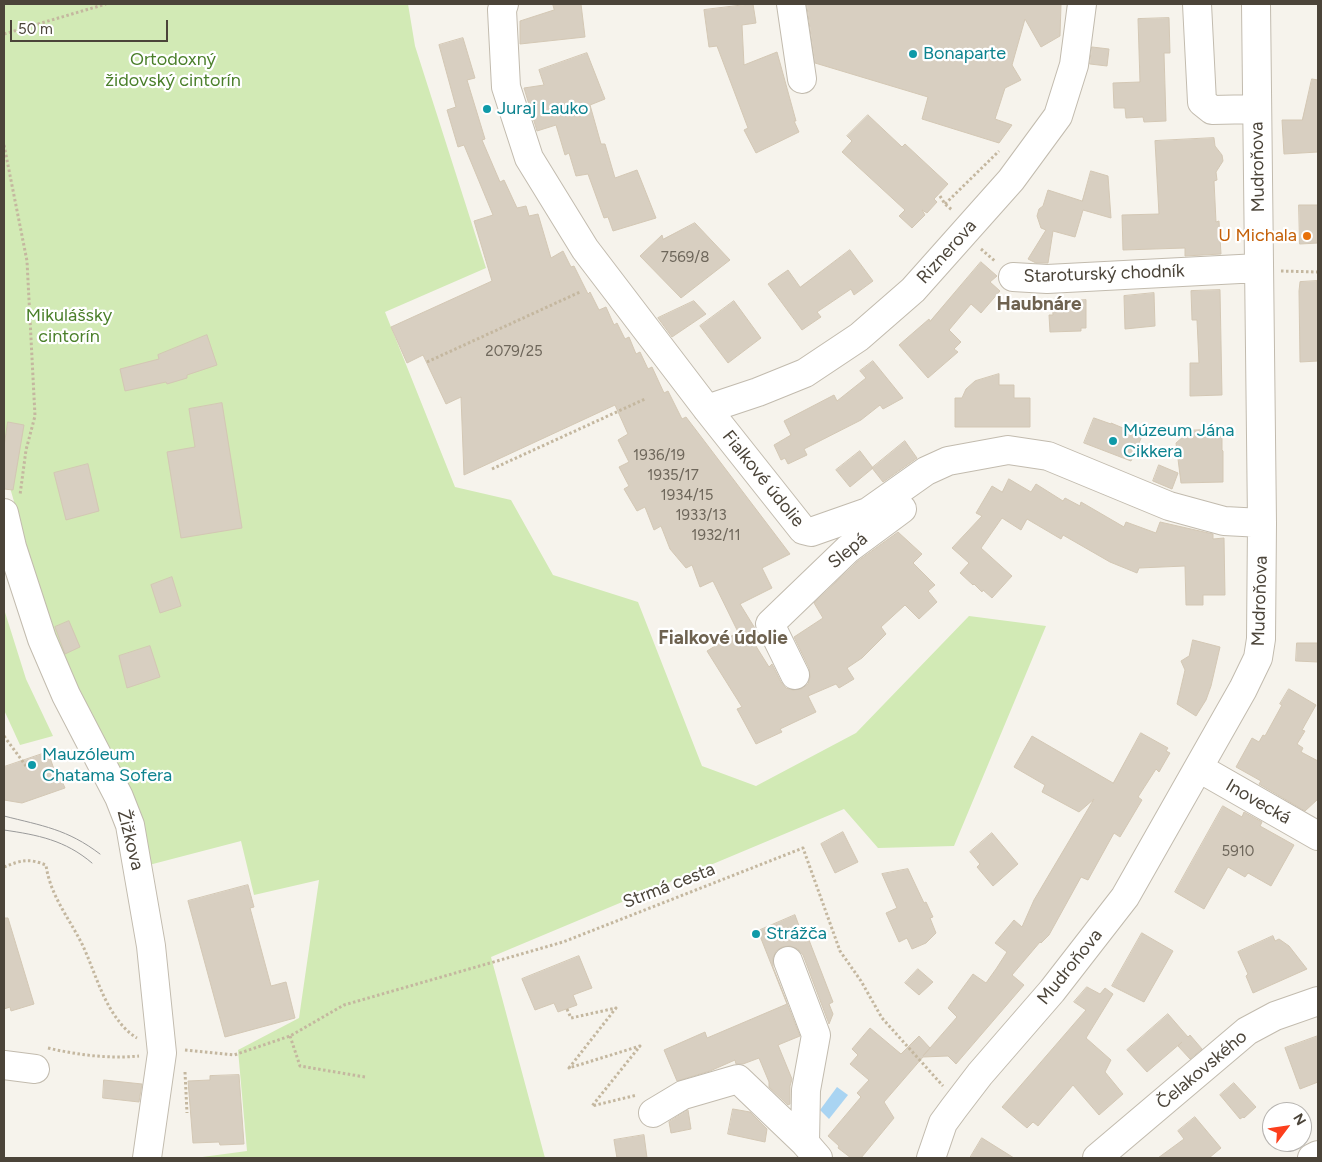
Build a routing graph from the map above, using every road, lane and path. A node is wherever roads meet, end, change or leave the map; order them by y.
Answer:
1 (106, 4) edge
2 (504, 4) edge
3 (791, 4) edge
4 (1082, 4) edge
5 (1197, 4) edge
6 (1256, 4) edge
7 (4, 34) edge
8 (802, 79) dead end
9 (1256, 109) junction
10 (4, 145) edge
11 (999, 151) dead end
12 (940, 196) dead end
13 (945, 204) junction
14 (960, 224) junction
15 (1268, 269) junction
16 (1318, 272) edge
17 (1013, 277) joint
18 (580, 292) dead end
19 (427, 362) dead end
20 (645, 399) dead end
21 (707, 409) junction
22 (948, 461) junction
23 (492, 469) dead end
24 (11, 506) edge
25 (1262, 523) junction
26 (790, 664) dead end
27 (4, 736) edge
28 (26, 766) dead end
29 (1199, 768) junction
30 (1318, 836) edge
31 (4, 867) edge
32 (788, 961) dead end
33 (1318, 1001) edge
34 (567, 1009) dead end
35 (290, 1036) junction
36 (161, 1053) junction
37 (75, 1054) dead end
38 (4, 1065) edge
39 (185, 1066) dead end
40 (35, 1069) dead end
41 (365, 1077) dead end
42 (947, 1090) dead end
43 (648, 1104) joint
44 (187, 1113) dead end
45 (812, 1151) edge
46 (1318, 1154) edge
47 (147, 1158) edge
48 (932, 1158) edge
49 (1097, 1158) edge
50 (1312, 1158) edge

1 - 7 path
2 - 21 street, Fialkové údolie
3 - 8 street
4 - 14 street, Riznerova
5 - 9 street
6 - 9 street, Mudroňova
9 - 15 street, Mudroňova
10 - 24 path
11 - 13 path
12 - 13 path, Staroturský chodník
13 - 14 path, Staroturský chodník
14 - 17 path, Staroturský chodník
14 - 21 street, Riznerova
15 - 16 path
15 - 17 street, Staroturský chodník
15 - 25 street, Mudroňova
18 - 19 path
20 - 23 path
21 - 22 street, Fialkové údolie
22 - 25 street, Fialkové údolie
22 - 26 street, Slepá
24 - 36 street, Žižkova
25 - 29 street, Mudroňova
27 - 28 path
29 - 30 street, Inovecká
29 - 48 street, Mudroňova
31 - 36 path
32 - 45 street
33 - 49 street, Čelakovského
34 - 43 path
35 - 36 path, Strmá cesta
35 - 41 path
35 - 42 path, Strmá cesta
36 - 37 path, Strmá cesta
36 - 47 street, Žižkova
38 - 40 street
39 - 44 path
43 - 45 street
46 - 50 street

